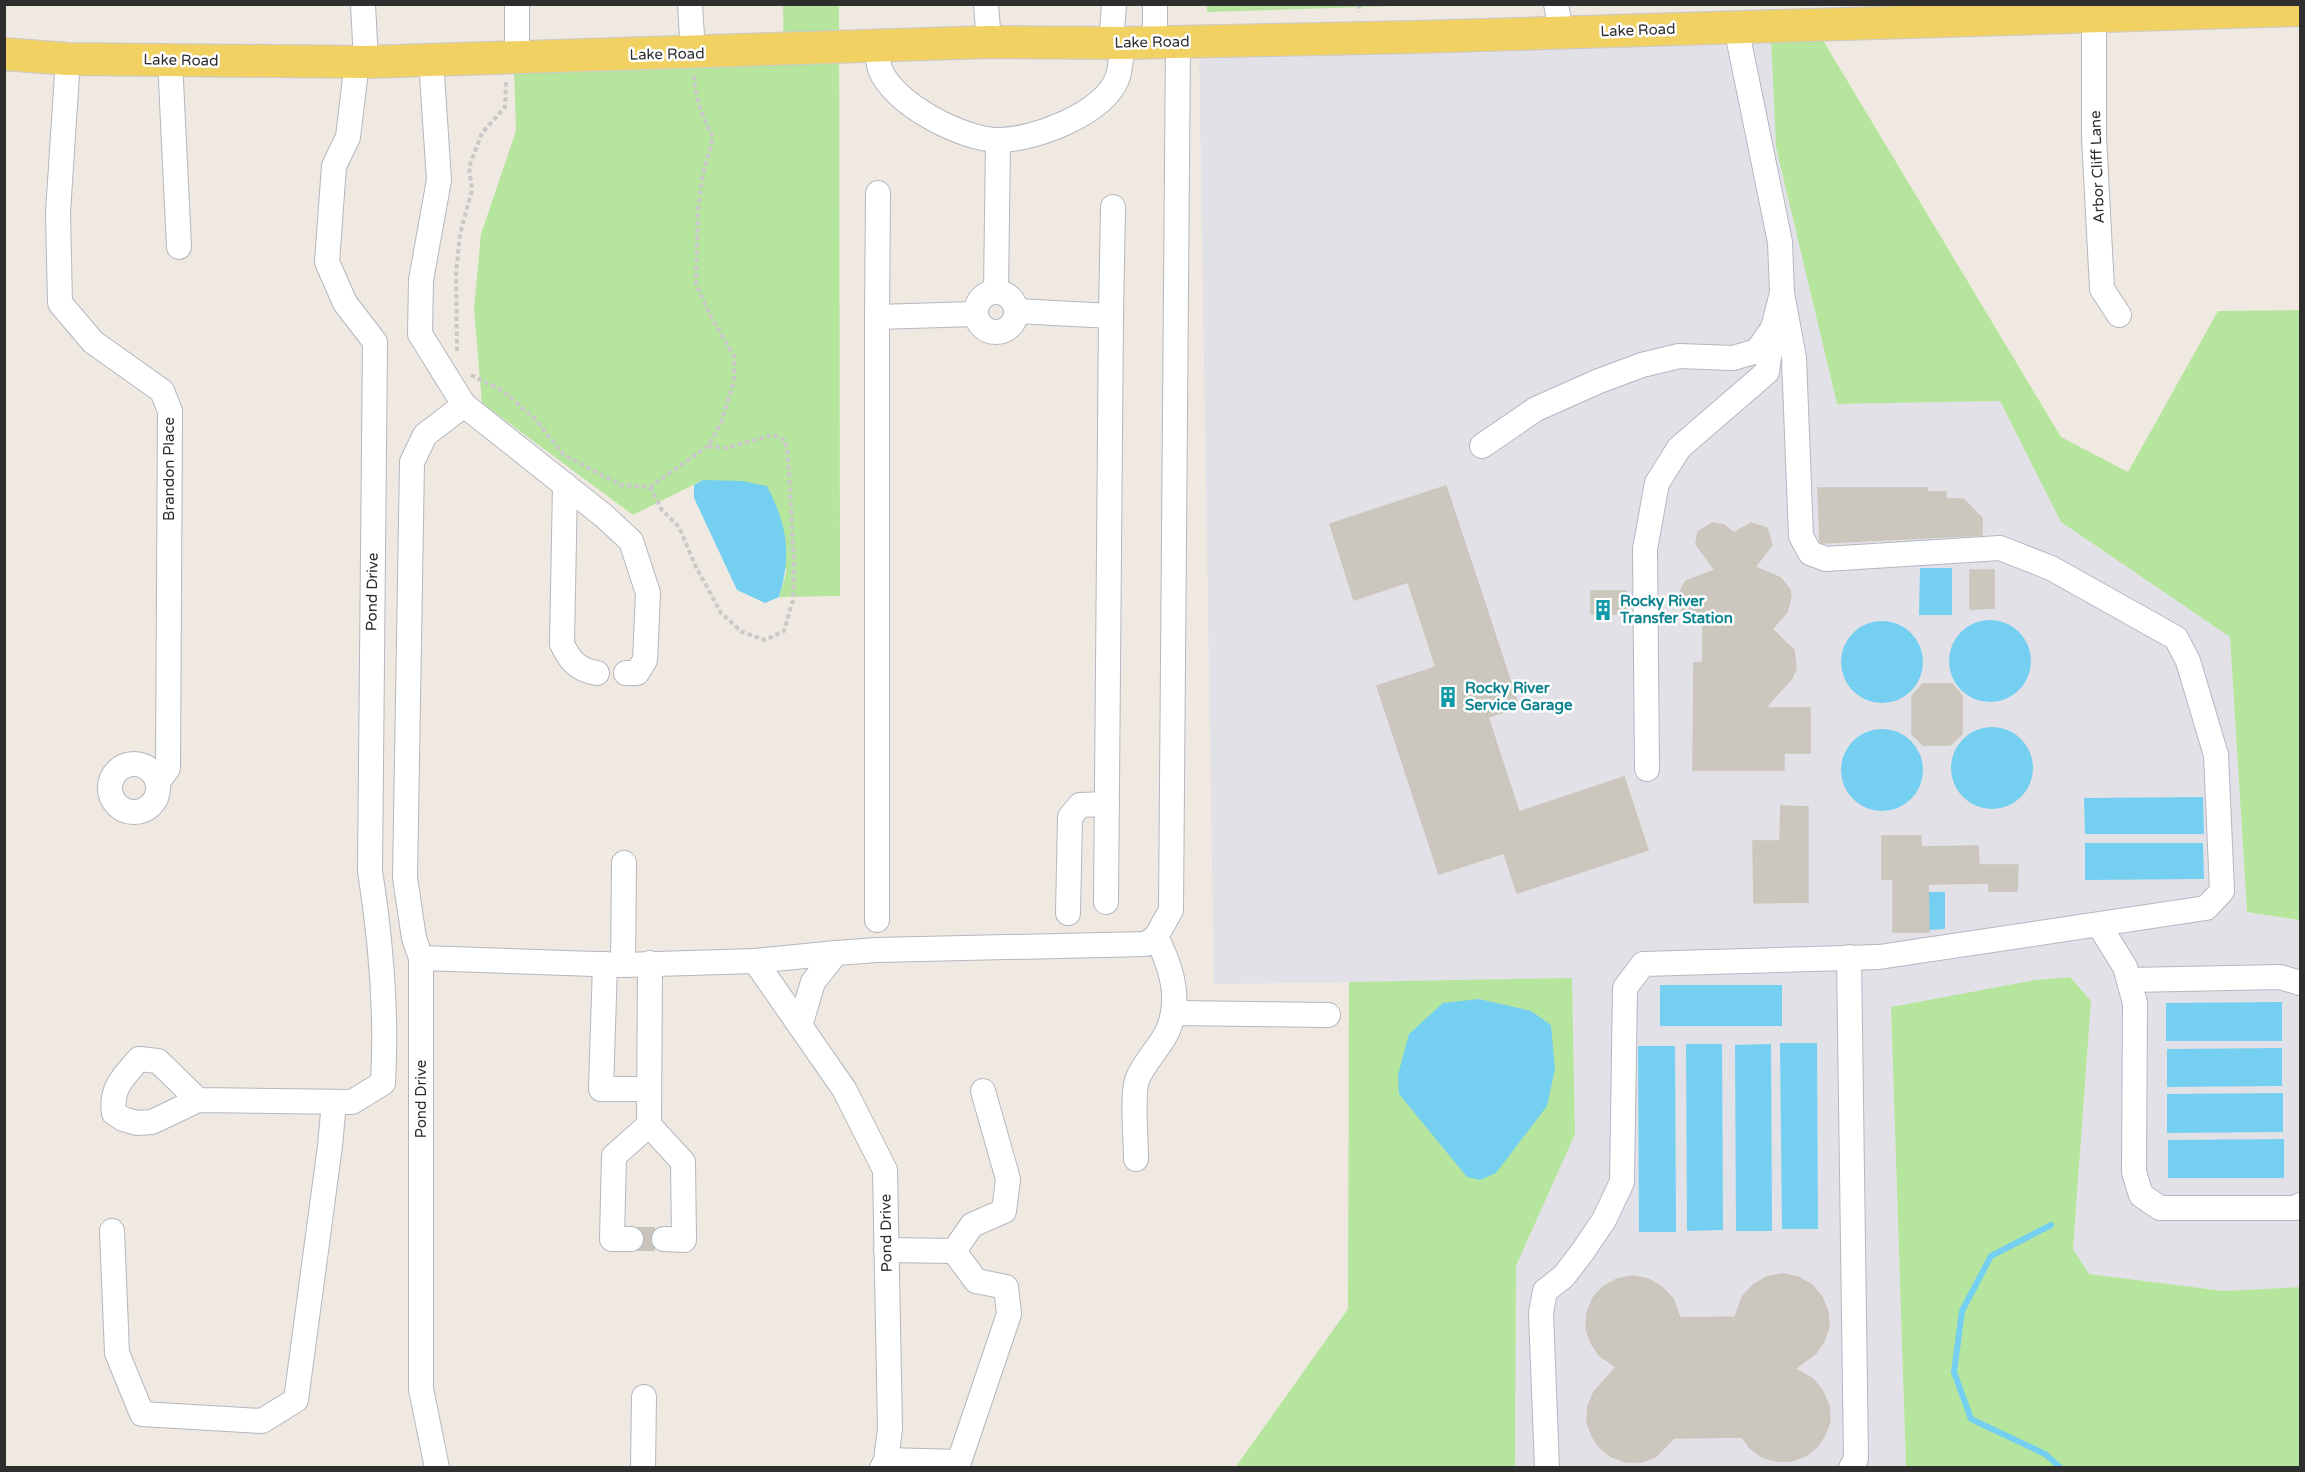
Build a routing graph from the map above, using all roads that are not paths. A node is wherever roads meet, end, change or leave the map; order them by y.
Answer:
1 (363, 4) edge
2 (517, 4) edge
3 (690, 4) edge
4 (986, 4) edge
5 (1114, 4) edge
6 (1155, 4) edge
7 (2301, 10) edge
8 (2094, 15) junction
9 (1558, 18) edge
10 (1736, 27) junction
11 (989, 42) junction
12 (1166, 42) junction
13 (1117, 43) junction
14 (877, 46) junction
15 (4, 54) edge
16 (68, 59) junction
17 (170, 60) junction
18 (431, 60) junction
19 (361, 62) junction
20 (693, 64) junction
21 (512, 69) junction
22 (998, 140) junction
23 (878, 193) dead end
24 (1113, 207) dead end
25 (179, 247) dead end
26 (996, 292) junction
27 (1782, 293) junction
28 (1016, 311) junction
29 (976, 314) junction
30 (2118, 315) dead end
31 (1111, 316) junction
32 (877, 317) junction
33 (1773, 328) junction
34 (464, 405) junction
35 (1482, 446) dead end
36 (565, 484) junction
37 (626, 673) dead end
38 (597, 674) dead end
39 (1647, 769) dead end
40 (158, 782) dead end
41 (1107, 804) junction
42 (624, 863) dead end
43 (1106, 903) dead end
44 (1068, 913) dead end
45 (877, 920) dead end
46 (2098, 925) junction
47 (1156, 937) junction
48 (836, 953) junction
49 (1849, 957) junction
50 (421, 958) junction
51 (755, 961) junction
52 (650, 963) junction
53 (614, 965) junction
54 (2130, 980) junction
55 (2301, 983) edge
56 (1173, 1013) junction
57 (1328, 1015) dead end
58 (800, 1026) junction
59 (649, 1089) junction
60 (983, 1091) dead end
61 (198, 1100) dead end
62 (334, 1102) junction
63 (649, 1125) junction
64 (1136, 1159) dead end
65 (2301, 1205) edge
66 (112, 1231) dead end
67 (631, 1239) tunnel mouth
68 (664, 1239) tunnel mouth
69 (886, 1250) junction
70 (954, 1251) junction
71 (644, 1397) dead end
72 (884, 1464) edge
73 (437, 1467) edge
74 (643, 1467) edge
75 (1547, 1467) edge
76 (1851, 1467) edge

1 - 19 street
2 - 21 street
3 - 20 street
4 - 11 street
5 - 13 street
6 - 12 street
7 - 8 main road, Lake Road
8 - 10 main road, Lake Road
8 - 30 street, Arbor Cliff Lane
9 - 10 main road, Lake Road
9 - 12 main road, Lake Road
10 - 27 street
11 - 13 main road, Lake Road
11 - 14 main road, Lake Road
12 - 13 main road, Lake Road
12 - 47 street
13 - 22 street
14 - 20 main road, Lake Road
14 - 22 street
15 - 16 main road, Lake Road
16 - 17 main road, Lake Road
16 - 40 street, Brandon Place
17 - 19 main road, Lake Road
17 - 25 street
18 - 19 main road, Lake Road
18 - 21 main road, Lake Road
18 - 34 street
19 - 62 street, Pond Drive
20 - 21 main road, Lake Road
22 - 26 street
23 - 32 street
24 - 31 street
26 - 28 street
26 - 29 street
27 - 33 street
27 - 46 street
28 - 29 street
28 - 31 street
29 - 32 street
31 - 41 street
32 - 45 street
33 - 35 street
33 - 39 street
34 - 36 street
34 - 50 street, Pond Drive
36 - 37 street
36 - 38 street
41 - 43 street
41 - 44 street
42 - 53 street
46 - 49 street
46 - 54 street
47 - 48 street
47 - 56 street
48 - 51 street
48 - 58 street
49 - 75 street
49 - 76 street
50 - 53 street
50 - 73 street, Pond Drive
51 - 52 street
51 - 58 street, Pond Drive
52 - 53 street
52 - 59 street
53 - 59 street
54 - 55 street
54 - 65 street
56 - 57 street
56 - 64 street
58 - 69 street, Pond Drive
59 - 63 street
60 - 70 street
61 - 62 street, Pond Drive
62 - 66 street
63 - 67 street
63 - 68 street
69 - 70 street
69 - 72 street, Pond Drive
70 - 72 street
71 - 74 street

